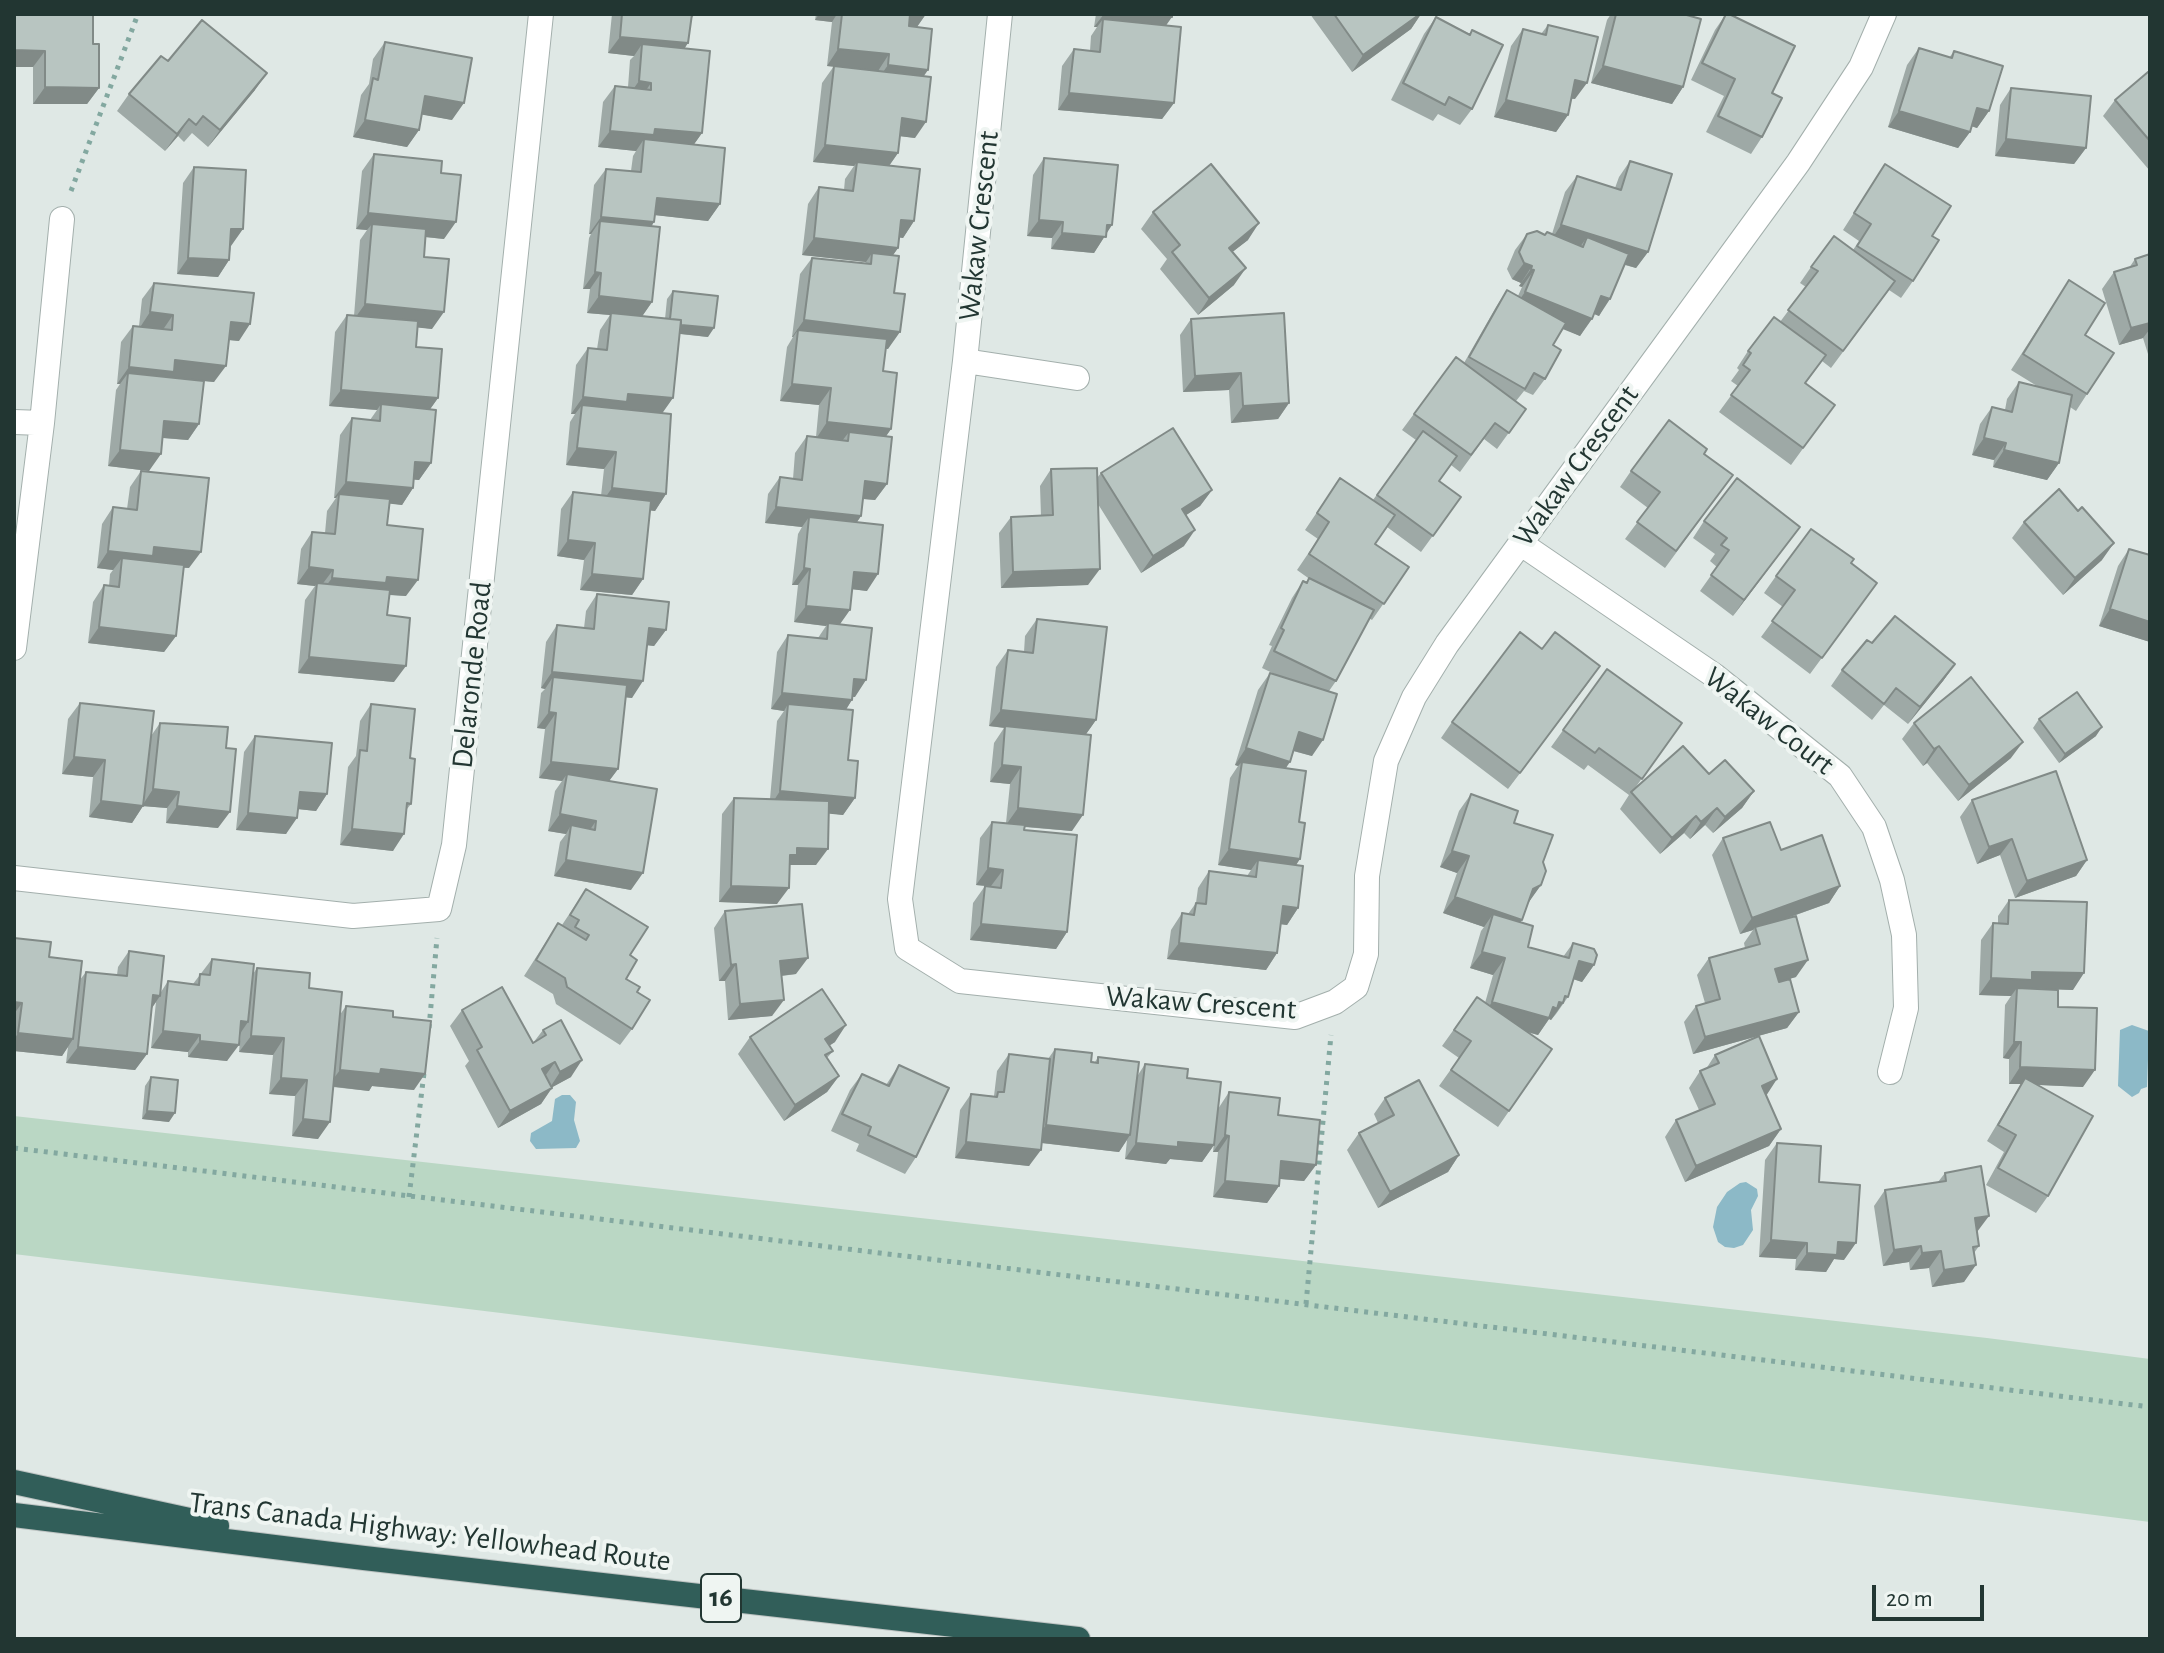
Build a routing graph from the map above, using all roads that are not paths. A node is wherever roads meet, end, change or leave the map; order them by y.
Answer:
1 (541, 14) edge
2 (1000, 14) edge
3 (1884, 14) edge
4 (62, 219) road end
5 (965, 361) junction
6 (1077, 378) dead end
7 (14, 422) edge
8 (42, 423) junction
9 (1520, 543) junction
10 (14, 648) edge
11 (14, 878) edge
12 (1890, 1072) dead end
13 (14, 1482) edge
14 (14, 1515) edge
15 (364, 1558) junction
16 (1078, 1639) edge

1 - 11 street, Delaronde Road
2 - 5 street, Wakaw Crescent
3 - 9 street, Wakaw Crescent
4 - 8 street
5 - 6 street
5 - 9 street, Wakaw Crescent
7 - 8 street
8 - 10 street
9 - 12 street, Wakaw Court
13 - 15 highway
14 - 15 highway, Trans Canada Highway: Yellowhead Route / 16
15 - 16 highway, Trans Canada Highway: Yellowhead Route / 16

